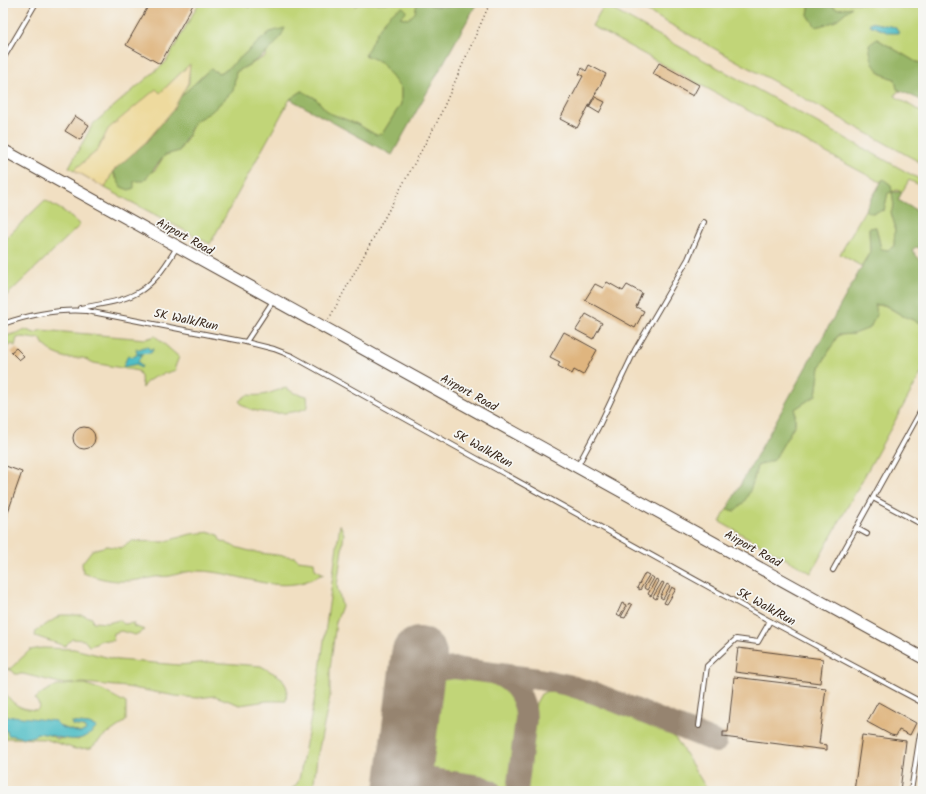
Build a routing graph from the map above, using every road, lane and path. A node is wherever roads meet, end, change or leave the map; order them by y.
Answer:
1 (36, 3) edge
2 (490, 3) edge
3 (3, 59) edge
4 (3, 150) edge
5 (704, 222) dead end
6 (177, 247) junction
7 (273, 300) junction
8 (72, 310) junction
9 (3, 324) edge
10 (324, 328) junction
11 (246, 342) junction
12 (923, 407) edge
13 (577, 467) junction
14 (873, 498) junction
15 (923, 525) edge
16 (856, 528) junction
17 (867, 534) dead end
18 (833, 570) dead end
19 (770, 621) junction
20 (923, 658) edge
21 (923, 703) edge
22 (699, 726) dead end
23 (923, 729) edge
24 (911, 791) edge

1 - 3 lane
2 - 10 path
4 - 6 main road, Airport Road
5 - 13 lane
6 - 7 main road, Airport Road
6 - 8 lane
7 - 10 main road, Airport Road
7 - 11 lane
8 - 9 lane, 5K Walk/Run
8 - 11 lane, 5K Walk/Run
10 - 13 main road, Airport Road
11 - 19 lane, 5K Walk/Run
12 - 14 lane
13 - 20 main road, Airport Road
14 - 15 lane
14 - 16 lane
16 - 17 lane
16 - 18 lane
19 - 21 lane, 5K Walk/Run
19 - 22 lane
23 - 24 lane

